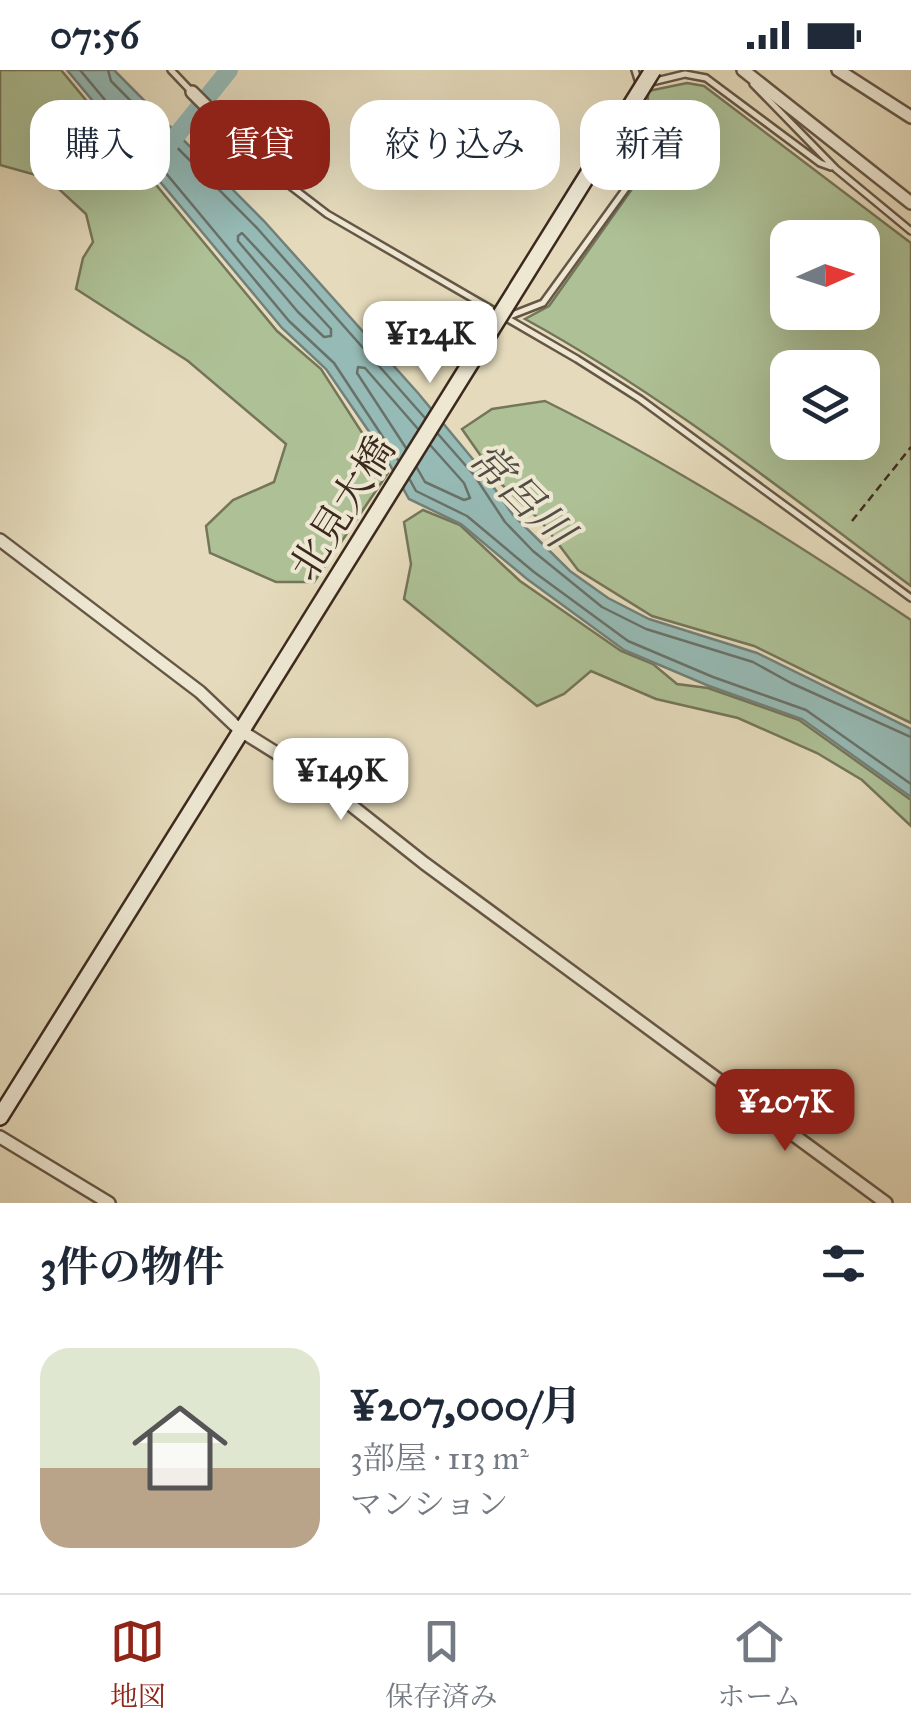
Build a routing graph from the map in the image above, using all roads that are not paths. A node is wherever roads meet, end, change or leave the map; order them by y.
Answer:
1 (171, 70) edge
2 (635, 70) edge
3 (654, 70) edge
4 (742, 70) edge
5 (838, 70) edge
6 (640, 86) junction
7 (192, 92) joint
8 (200, 100) edge
9 (911, 117) edge
10 (836, 169) junction
11 (295, 190) edge
12 (911, 203) edge
13 (911, 231) edge
14 (505, 317) junction
15 (0, 540) edge
16 (911, 598) edge
17 (243, 728) junction
18 (0, 1117) edge
19 (0, 1137) edge
20 (109, 1203) edge
21 (886, 1203) edge

1 - 7 lane
2 - 6 lane
3 - 17 street, 北見大橋, bridge
4 - 10 lane
4 - 12 street
5 - 9 street
6 - 10 lane
6 - 14 lane
7 - 8 street
10 - 13 lane
11 - 14 lane
14 - 16 lane
15 - 17 street
17 - 18 street, 北見大橋
17 - 21 street
19 - 20 street

